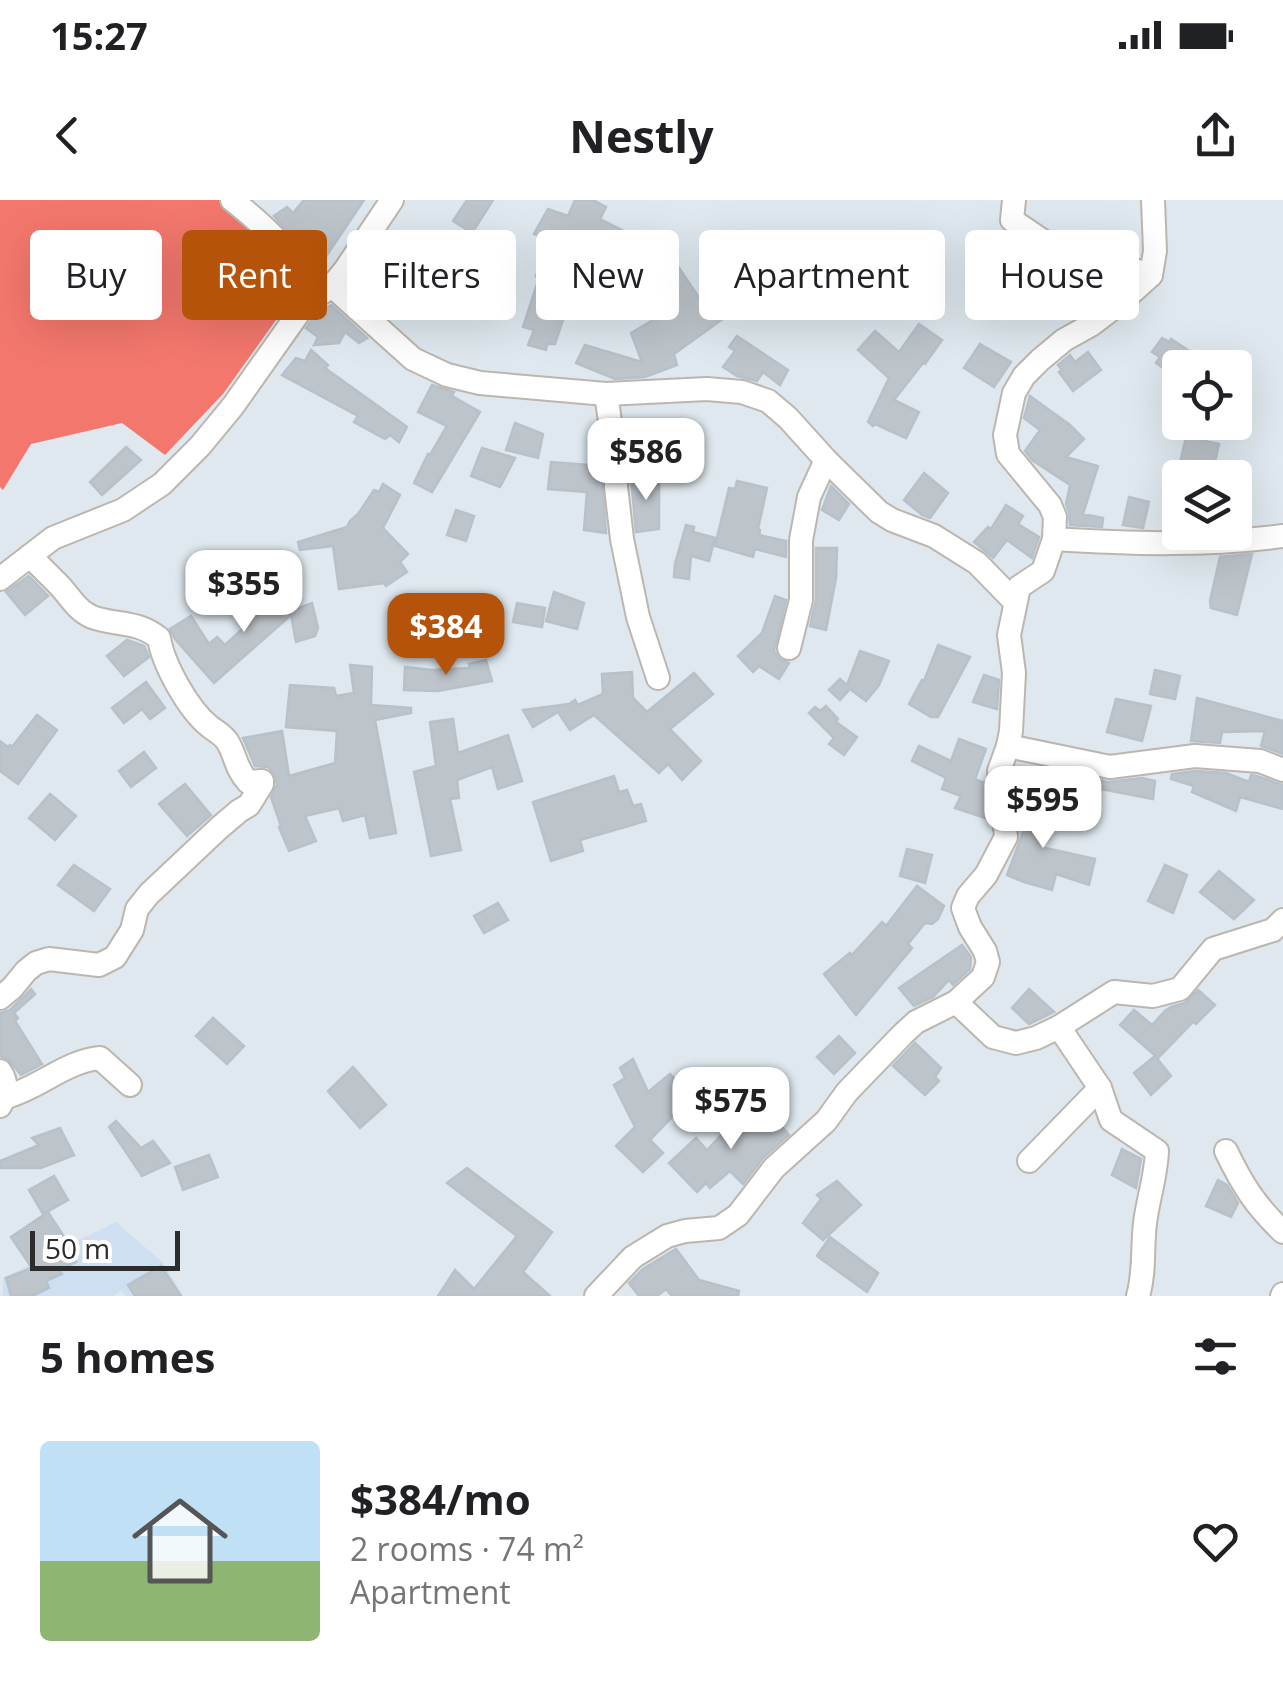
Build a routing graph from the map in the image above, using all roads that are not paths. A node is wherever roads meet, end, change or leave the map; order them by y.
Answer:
1 (232, 200) edge
2 (392, 200) edge
3 (1014, 200) edge
4 (1152, 200) edge
5 (265, 230) edge
6 (1151, 275) junction
7 (332, 286) junction
8 (327, 289) edge
9 (294, 320) edge
10 (606, 394) junction
11 (826, 460) junction
12 (1283, 536) edge
13 (1054, 539) junction
14 (30, 556) junction
15 (0, 578) edge
16 (1014, 602) junction
17 (789, 648) dead end
18 (658, 678) dead end
19 (1008, 746) junction
20 (1283, 770) edge
21 (1283, 920) edge
22 (0, 998) edge
23 (956, 1002) junction
24 (1059, 1027) junction
25 (0, 1071) edge
26 (130, 1085) dead end
27 (1100, 1088) junction
28 (3, 1102) edge
29 (1226, 1151) dead end
30 (1029, 1160) dead end
31 (1283, 1232) edge
32 (596, 1296) edge
33 (1138, 1296) edge

1 - 5 street
2 - 7 street
3 - 6 street
4 - 6 street
6 - 13 street
7 - 8 street
7 - 10 street
9 - 14 street
10 - 11 street
10 - 18 street
11 - 16 street
11 - 17 street
12 - 13 street
13 - 16 street
14 - 15 street
14 - 22 street
16 - 19 street
19 - 20 street
19 - 23 street
21 - 24 street
23 - 24 street
23 - 32 street
24 - 27 street
25 - 28 street
26 - 28 street
27 - 30 street
27 - 33 street
29 - 31 street

